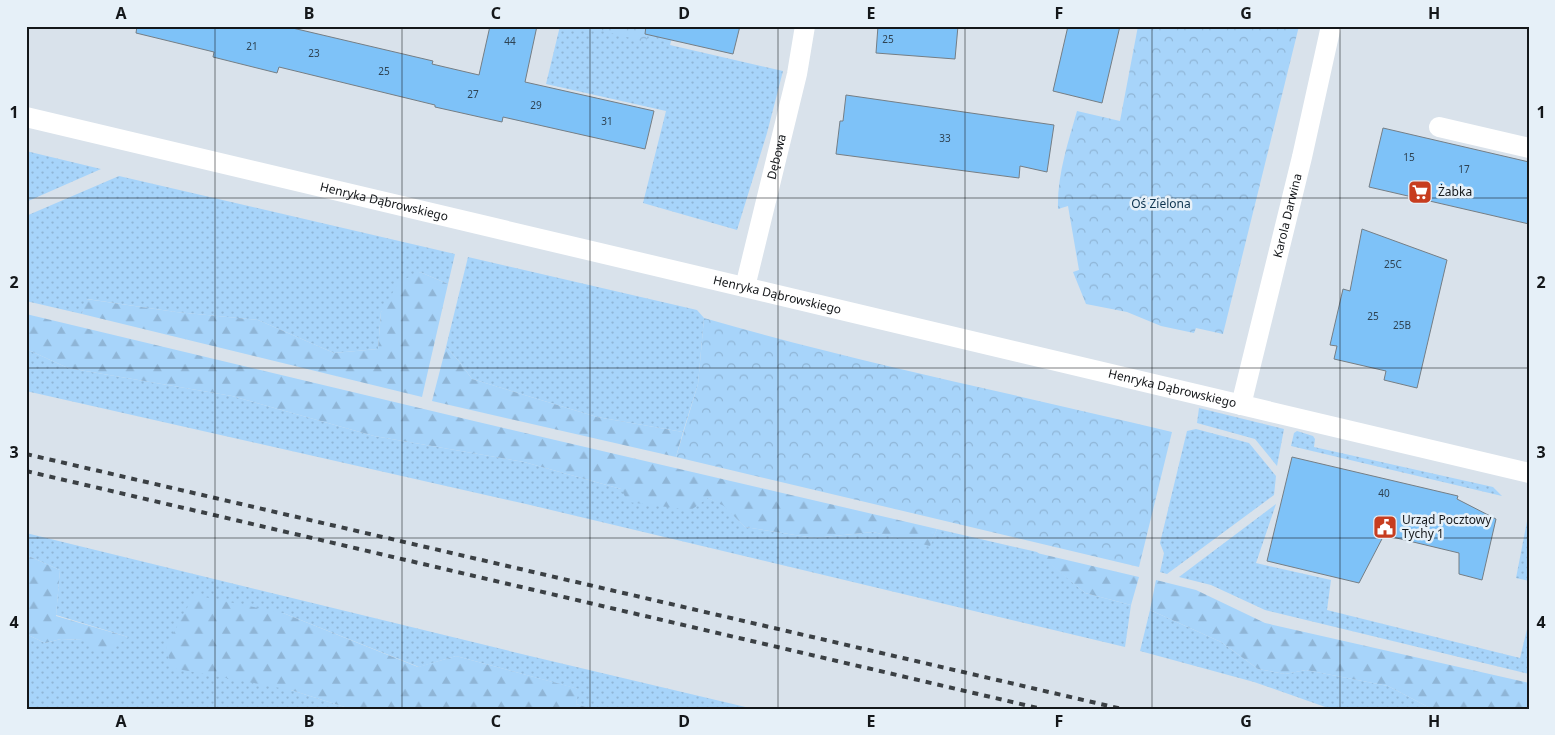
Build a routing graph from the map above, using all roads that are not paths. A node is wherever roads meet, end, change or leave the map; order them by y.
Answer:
1 (805, 26) edge
2 (1331, 26) edge
3 (26, 118) edge
4 (1439, 127) dead end
5 (1529, 148) edge
6 (745, 287) junction
7 (1241, 405) junction
8 (1529, 473) edge

1 - 6 street, Dębowa
2 - 7 street, Karola Darwina
3 - 6 street, Henryka Dąbrowskiego
4 - 5 street
6 - 7 street, Henryka Dąbrowskiego
7 - 8 street, Henryka Dąbrowskiego

